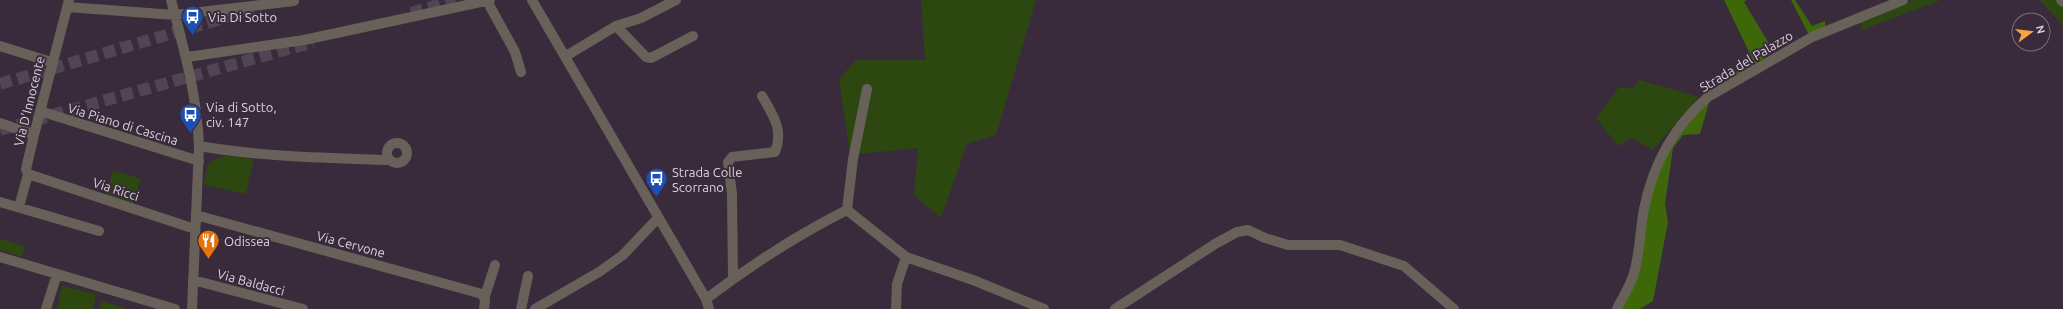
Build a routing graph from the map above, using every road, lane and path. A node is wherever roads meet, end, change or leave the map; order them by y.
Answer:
1 (171, 0) edge
2 (532, 0) edge
3 (676, 0) edge
4 (1904, 0) edge
5 (294, 1) dead end
6 (489, 1) edge
7 (68, 3) edge
8 (175, 15) junction
9 (616, 26) junction
10 (693, 36) dead end
11 (0, 46) edge
12 (566, 56) junction
13 (187, 58) junction
14 (52, 62) junction
15 (521, 72) dead end
16 (867, 89) dead end
17 (762, 96) dead end
18 (40, 111) junction
19 (0, 124) edge
20 (34, 135) junction
21 (200, 146) junction
22 (389, 160) dead end
23 (199, 161) junction
24 (28, 174) junction
25 (0, 202) edge
26 (19, 207) junction
27 (848, 210) junction
28 (196, 215) junction
29 (658, 218) junction
30 (195, 229) junction
31 (99, 231) dead end
32 (0, 257) edge
33 (906, 257) junction
34 (495, 265) dead end
35 (57, 274) junction
36 (528, 276) dead end
37 (733, 279) junction
38 (193, 280) junction
39 (485, 296) junction
40 (708, 304) edge
41 (46, 309) edge
42 (175, 309) edge
43 (192, 309) edge
44 (303, 309) edge
45 (484, 309) edge
46 (521, 309) edge
47 (535, 309) edge
48 (896, 309) edge
49 (1044, 309) edge
50 (1115, 309) edge
51 (1454, 309) edge
52 (1617, 309) edge

1 - 8 street
2 - 12 street
3 - 9 street
4 - 52 street, Strada del Palazzo
5 - 8 street
6 - 13 street
6 - 15 street
7 - 8 street
7 - 14 street, Via D'Innocente
8 - 13 street
9 - 10 street
9 - 12 street
11 - 14 street
12 - 29 street
13 - 21 street
14 - 18 street, Via D'Innocente
16 - 27 street
17 - 37 street
18 - 20 street, Via D'Innocente
18 - 23 street, Via Piano di Cascina
19 - 20 street
20 - 24 street, Via D'Innocente
21 - 22 street
21 - 23 street
23 - 28 street
24 - 26 street, Via D'Innocente
24 - 30 street, Via Ricci
25 - 26 street
26 - 31 street
27 - 33 street
27 - 37 street
28 - 30 street
28 - 39 street, Via Cervone
29 - 40 street
29 - 47 street
30 - 38 street
32 - 35 street
33 - 48 street
33 - 49 street
34 - 39 street
35 - 41 street
35 - 42 street
36 - 46 street
37 - 40 street
38 - 43 street
38 - 44 street, Via Baldacci
39 - 45 street
50 - 51 street

